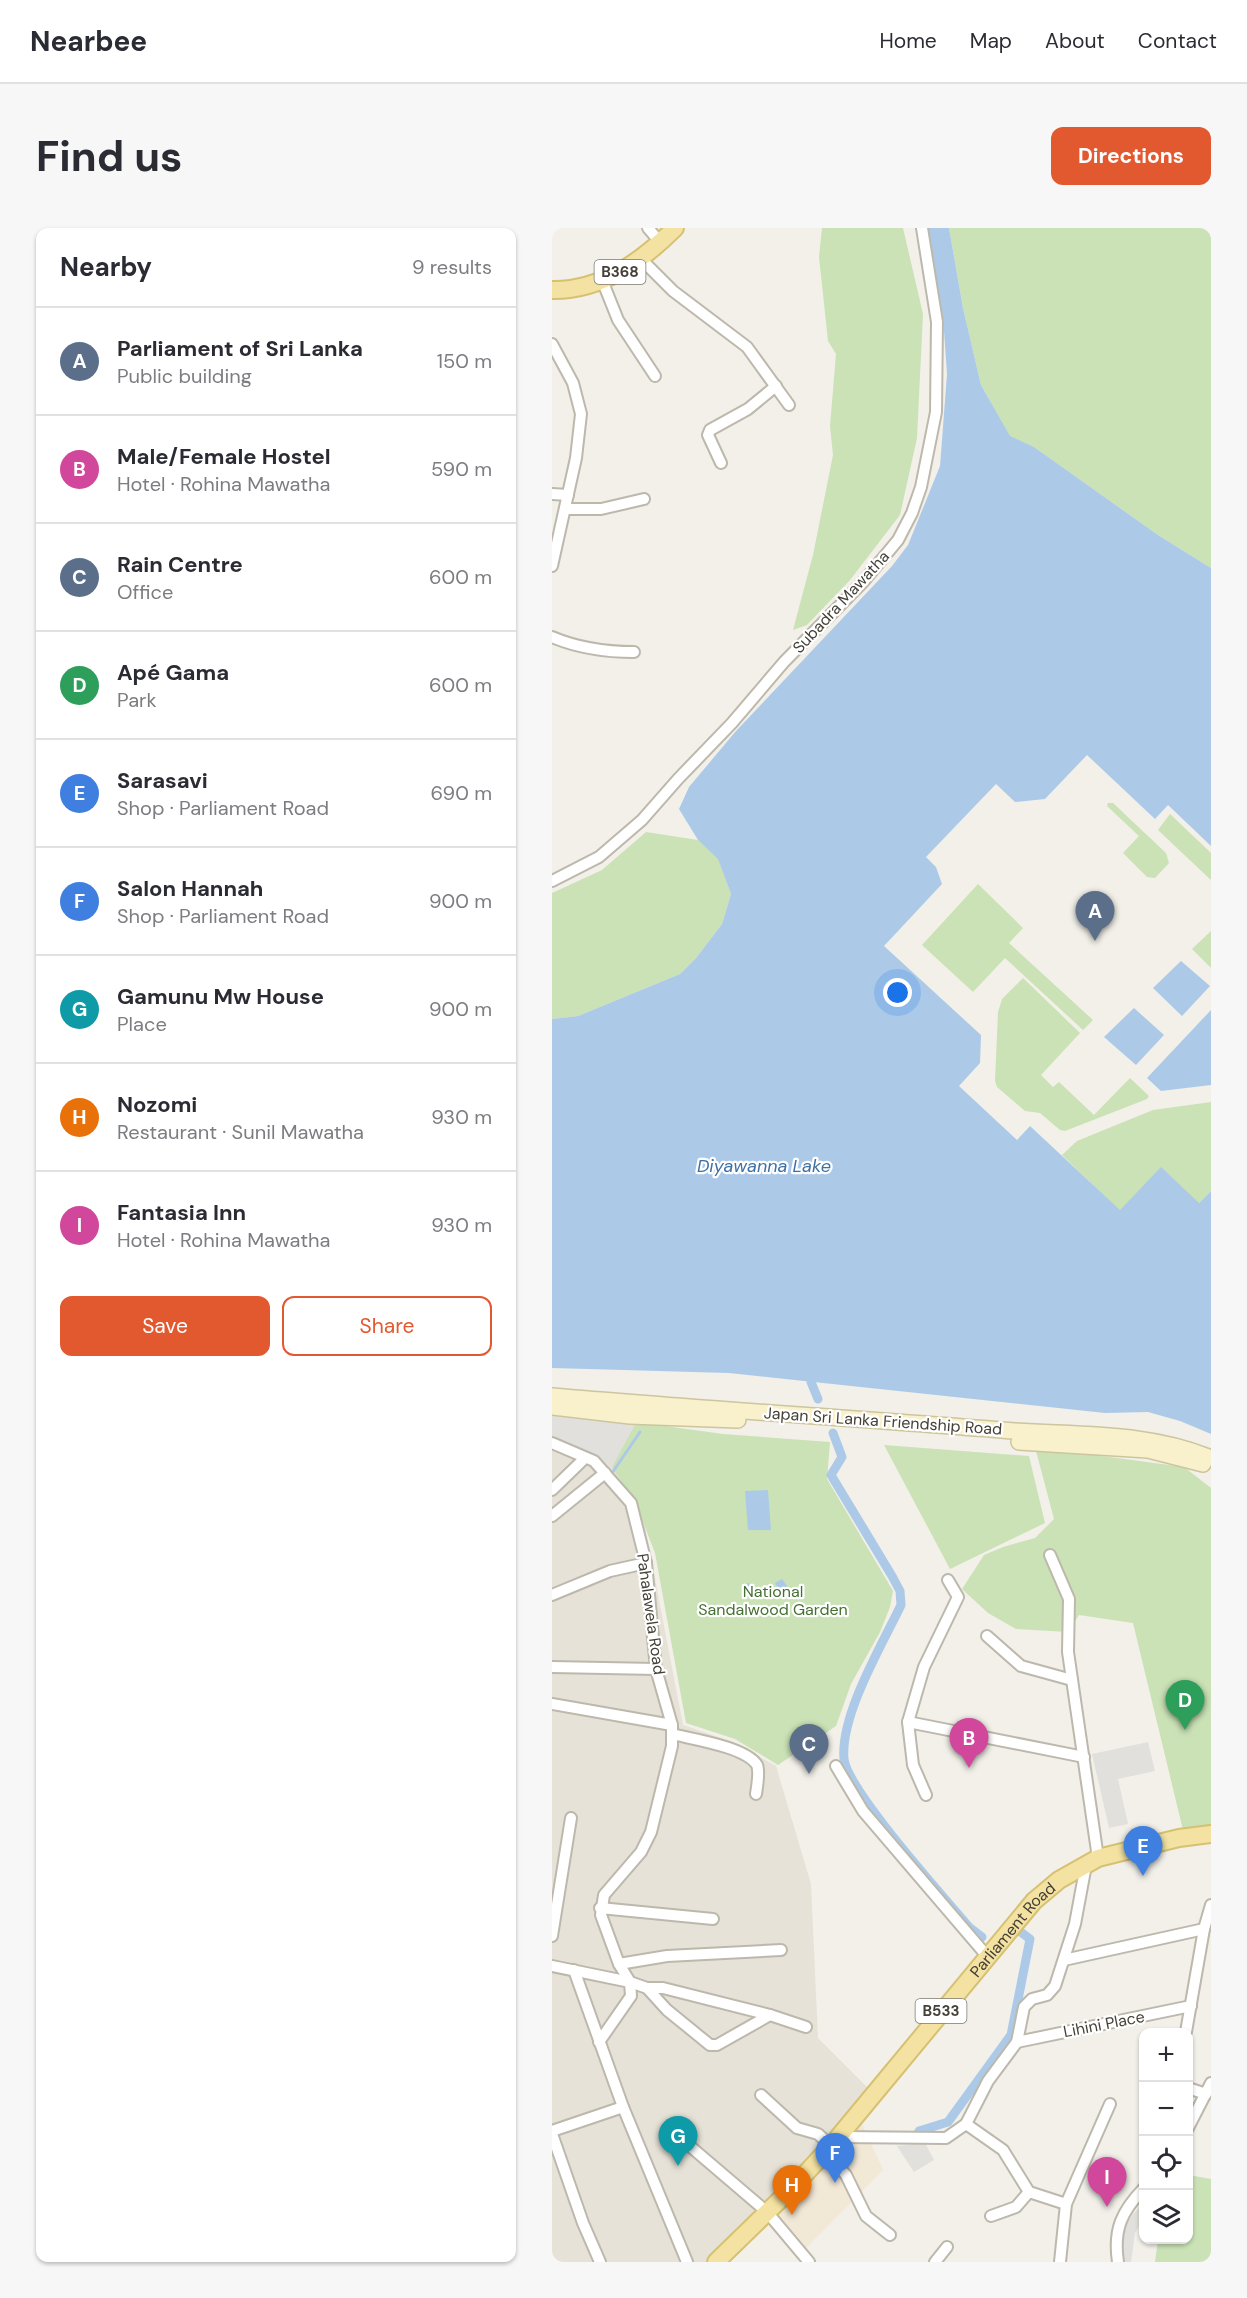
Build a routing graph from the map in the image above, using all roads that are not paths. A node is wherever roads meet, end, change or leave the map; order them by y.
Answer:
1 (648, 228) edge
2 (675, 228) edge
3 (922, 228) edge
4 (660, 242) junction
5 (641, 259) junction
6 (602, 280) junction
7 (552, 290) edge
8 (552, 344) edge
9 (655, 376) dead end
10 (776, 386) junction
11 (789, 405) dead end
12 (721, 463) dead end
13 (552, 494) edge
14 (568, 495) junction
15 (644, 499) dead end
16 (565, 509) junction
17 (552, 566) edge
18 (552, 637) edge
19 (634, 652) dead end
20 (552, 881) edge
21 (552, 1396) edge
22 (552, 1407) edge
23 (552, 1443) edge
24 (585, 1458) junction
25 (1211, 1458) edge
26 (1211, 1468) edge
27 (605, 1473) junction
28 (552, 1490) edge
29 (552, 1516) edge
30 (1050, 1555) dead end
31 (646, 1563) junction
32 (948, 1580) dead end
33 (552, 1595) edge
34 (987, 1636) dead end
35 (552, 1667) edge
36 (656, 1669) junction
37 (1072, 1680) junction
38 (552, 1704) edge
39 (908, 1722) junction
40 (672, 1729) junction
41 (1084, 1757) junction
42 (836, 1766) dead end
43 (756, 1794) dead end
44 (926, 1795) dead end
45 (571, 1818) dead end
46 (1211, 1834) edge
47 (1092, 1861) junction
48 (1211, 1905) edge
49 (600, 1908) junction
50 (713, 1919) dead end
51 (1204, 1929) junction
52 (552, 1936) edge
53 (782, 1950) dead end
54 (987, 1956) junction
55 (1064, 1960) junction
56 (619, 1964) junction
57 (552, 1966) edge
58 (574, 1970) junction
59 (630, 1982) junction
60 (647, 1988) junction
61 (1191, 2006) junction
62 (770, 2015) junction
63 (806, 2027) dead end
64 (1187, 2028) edge
65 (598, 2042) junction
66 (1017, 2042) junction
67 (1211, 2083) edge
68 (1193, 2090) edge
69 (1206, 2094) junction
70 (761, 2095) dead end
71 (1110, 2104) dead end
72 (623, 2107) junction
73 (1193, 2119) edge
74 (966, 2124) junction
75 (671, 2130) dead end
76 (552, 2132) edge
77 (832, 2145) junction
78 (1141, 2190) edge
79 (1029, 2192) junction
80 (1066, 2204) junction
81 (767, 2212) junction
82 (991, 2216) dead end
83 (890, 2235) dead end
84 (947, 2247) dead end
85 (600, 2262) edge
86 (687, 2262) edge
87 (716, 2262) edge
88 (810, 2262) edge
89 (935, 2262) edge
90 (1060, 2262) edge
91 (1118, 2262) edge

1 - 4 street
2 - 4 main road, B368
3 - 20 street, Subadra Mawatha
4 - 5 main road, B368
5 - 6 main road, B368
5 - 10 street
6 - 7 main road, B368
6 - 9 street
8 - 14 street
10 - 11 street
10 - 12 street
13 - 14 street
14 - 16 street
15 - 16 street
16 - 17 street
18 - 19 street
21 - 25 main road, Japan Sri Lanka Friendship Road
22 - 26 main road, Japan Sri Lanka Friendship Road
23 - 24 street, Pahalawela Road
24 - 27 street, Pahalawela Road
24 - 28 street
27 - 29 street
27 - 31 street, Pahalawela Road
30 - 37 street
31 - 33 street
31 - 36 street, Pahalawela Road
32 - 39 street
34 - 37 street
35 - 36 street
36 - 40 street, Pahalawela Road
37 - 41 street
38 - 40 street
39 - 41 street
39 - 44 street
40 - 43 street
40 - 49 street, Pahalawela Road
41 - 47 street
42 - 54 street
45 - 52 street
46 - 47 main road, Parliament Road / B533
47 - 54 main road, Parliament Road / B533
47 - 55 street
48 - 51 street
49 - 50 street
49 - 56 street
51 - 55 street
51 - 61 street
53 - 56 street
54 - 77 main road, Parliament Road / B533
55 - 66 street
56 - 59 street
57 - 58 street
58 - 59 street
58 - 65 street
59 - 60 street
59 - 65 street
60 - 62 street
60 - 62 street
61 - 64 street
61 - 66 street, Lihini Place
62 - 63 street
65 - 72 street
66 - 74 street
67 - 69 street
68 - 69 street
69 - 73 street
70 - 77 street
71 - 80 street
72 - 76 street
72 - 86 street
74 - 77 street
74 - 79 street
75 - 81 street
76 - 85 street
77 - 81 main road, Parliament Road / B533
77 - 83 street
78 - 91 street
79 - 80 street
79 - 82 street
80 - 90 street
81 - 87 main road, Parliament Road / B533
81 - 88 street
84 - 89 street

